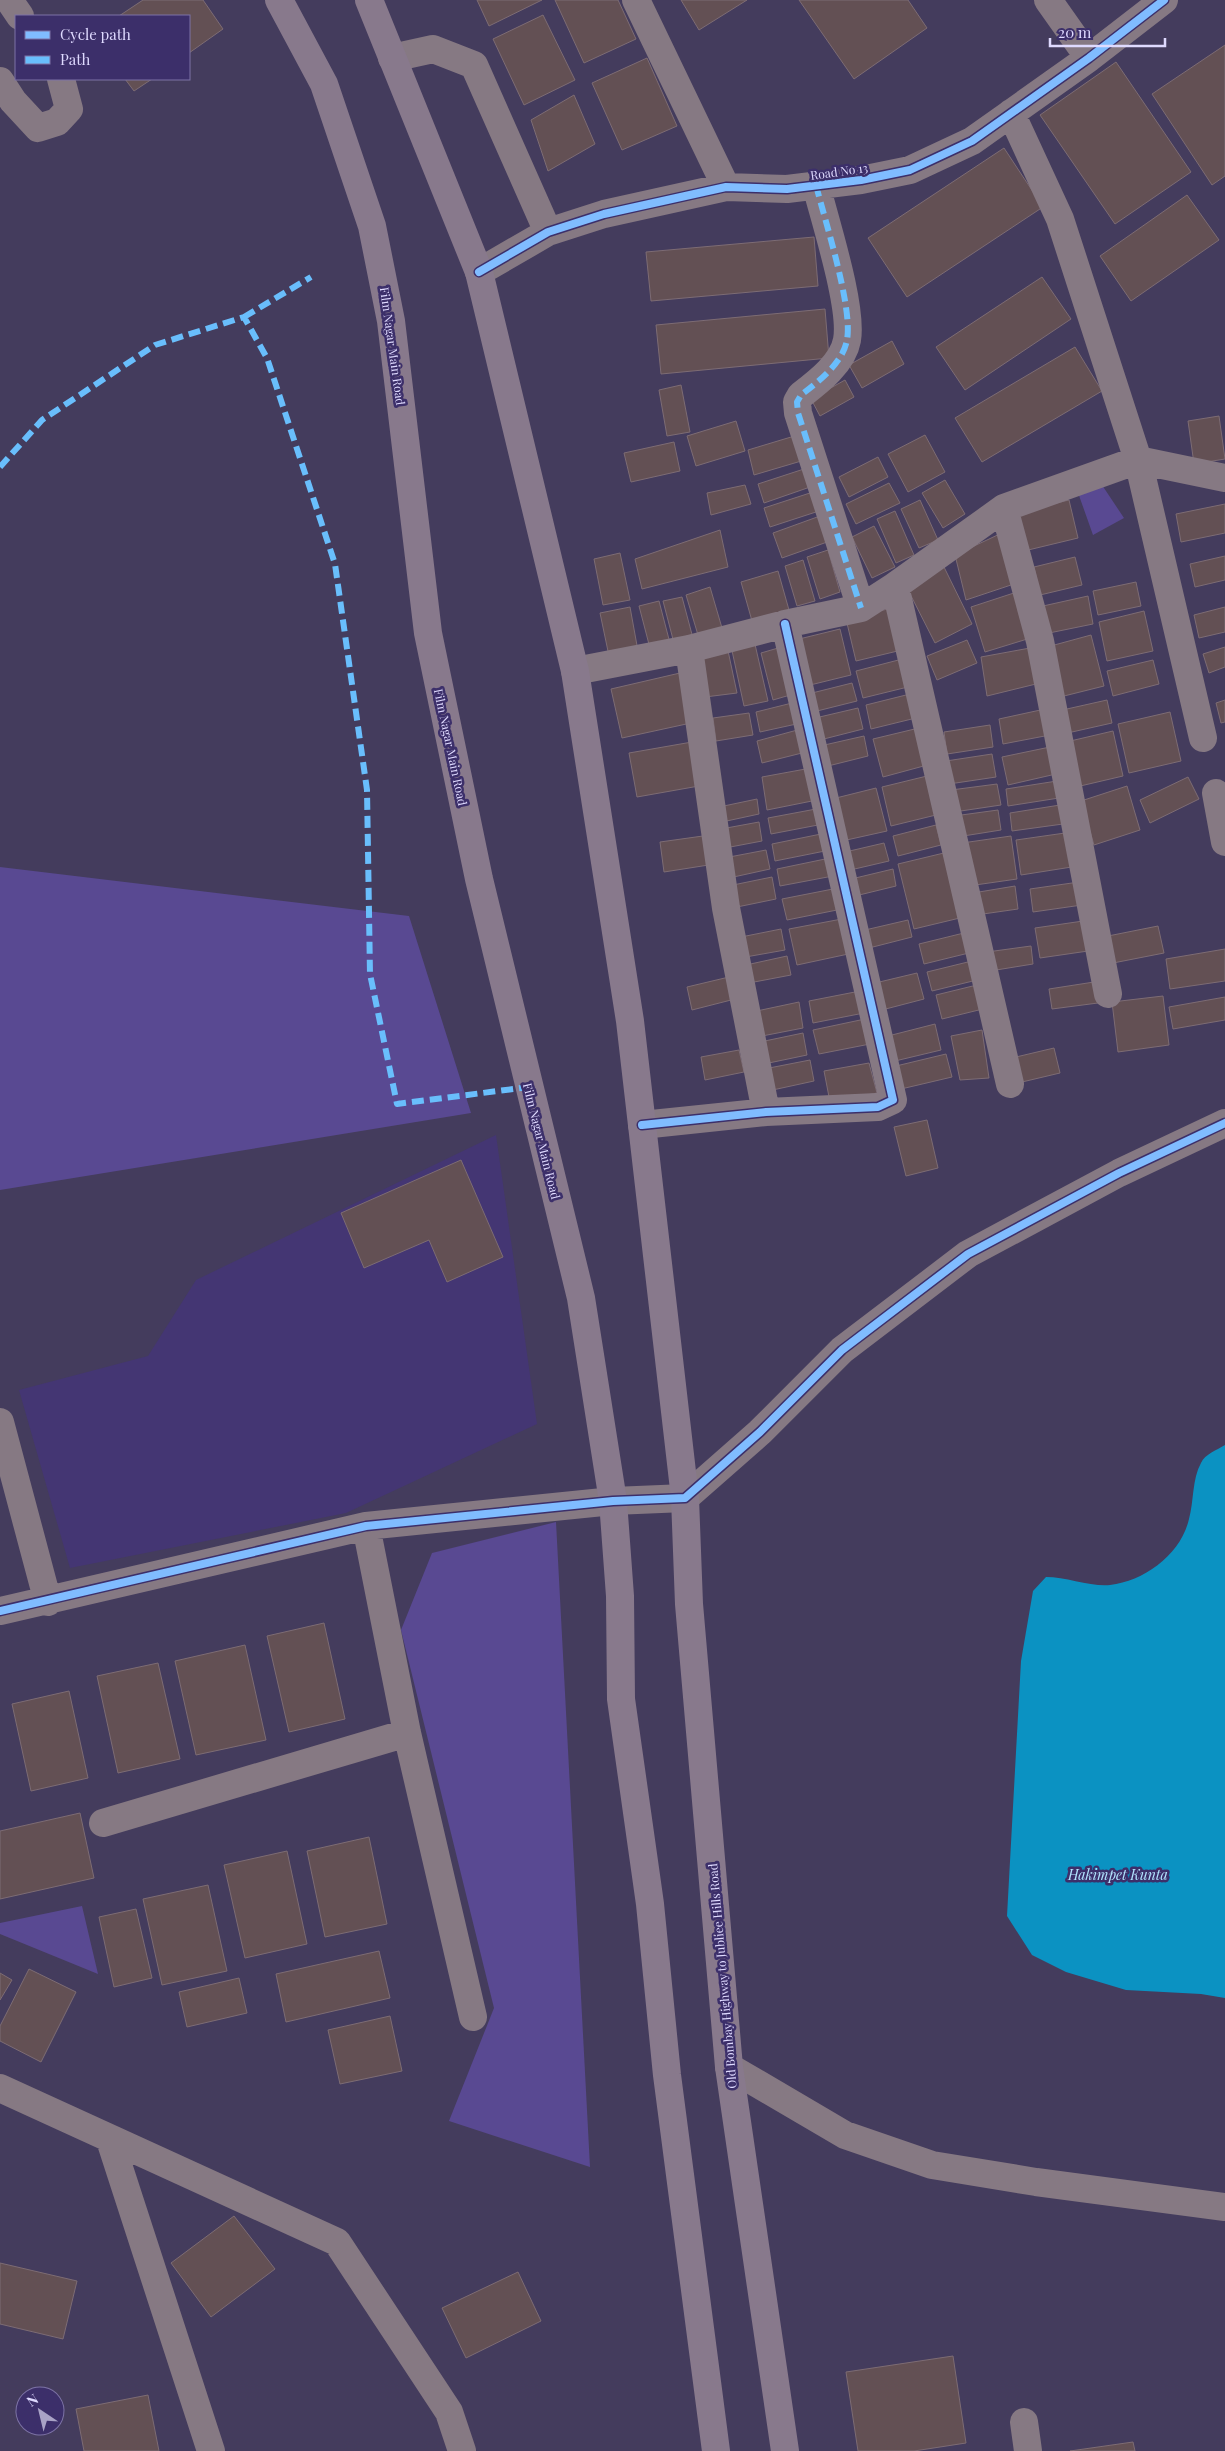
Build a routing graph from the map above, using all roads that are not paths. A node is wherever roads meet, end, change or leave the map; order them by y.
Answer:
1 (9, 0) edge
2 (279, 0) edge
3 (369, 0) edge
4 (636, 0) edge
5 (1048, 0) edge
6 (1164, 0) edge
7 (19, 15) edge
8 (392, 58) junction
9 (1088, 58) junction
10 (61, 80) edge
11 (0, 81) edge
12 (1011, 113) junction
13 (816, 185) junction
14 (726, 187) junction
15 (548, 232) junction
16 (479, 272) junction
17 (1138, 460) junction
18 (1225, 478) edge
19 (1004, 508) junction
20 (895, 586) junction
21 (861, 608) junction
22 (785, 624) junction
23 (689, 649) junction
24 (575, 671) junction
25 (1203, 738) dead end
26 (1216, 794) dead end
27 (1225, 842) edge
28 (1108, 994) dead end
29 (1010, 1084) dead end
30 (766, 1112) junction
31 (1225, 1123) edge
32 (642, 1125) junction
33 (0, 1422) edge
34 (685, 1498) junction
35 (613, 1501) junction
36 (366, 1526) junction
37 (48, 1602) junction
38 (0, 1611) edge
39 (407, 1733) junction
40 (103, 1823) dead end
41 (473, 2017) dead end
42 (729, 2067) junction
43 (0, 2088) edge
44 (110, 2140) junction
45 (1225, 2207) edge
46 (1024, 2422) dead end
47 (211, 2451) edge
48 (462, 2451) edge
49 (716, 2451) edge
50 (785, 2451) edge
51 (1028, 2451) edge

1 - 7 street
2 - 35 main road, Film Nagar Main Road
3 - 8 main road
4 - 14 street
5 - 9 street
6 - 9 street, Road No 13
8 - 15 street
8 - 16 main road
9 - 12 street, Road No 13
10 - 11 street
12 - 13 street, Road No 13
12 - 17 street
13 - 14 street, Road No 13
13 - 21 street
14 - 15 street, Road No 13
15 - 16 street, Road No 13
16 - 24 main road, Old Bombay Highway to Jubliee Hills Road
17 - 18 street
17 - 19 street
17 - 25 street
19 - 20 street
19 - 28 street
20 - 21 street
20 - 29 street
21 - 22 street
22 - 23 street
22 - 30 street
23 - 24 street
23 - 30 street
24 - 32 main road, Old Bombay Highway to Jubliee Hills Road
26 - 27 street
30 - 32 street
31 - 34 street
32 - 34 main road, Old Bombay Highway to Jubliee Hills Road
33 - 37 street
34 - 35 street
34 - 42 main road, Old Bombay Highway to Jubliee Hills Road
35 - 36 street
35 - 49 main road
36 - 37 street
36 - 39 street
37 - 38 street
39 - 40 street
39 - 41 street
42 - 45 street
42 - 50 main road, Old Bombay Highway to Jubliee Hills Road
43 - 44 street
44 - 47 street
44 - 48 street
46 - 51 street

